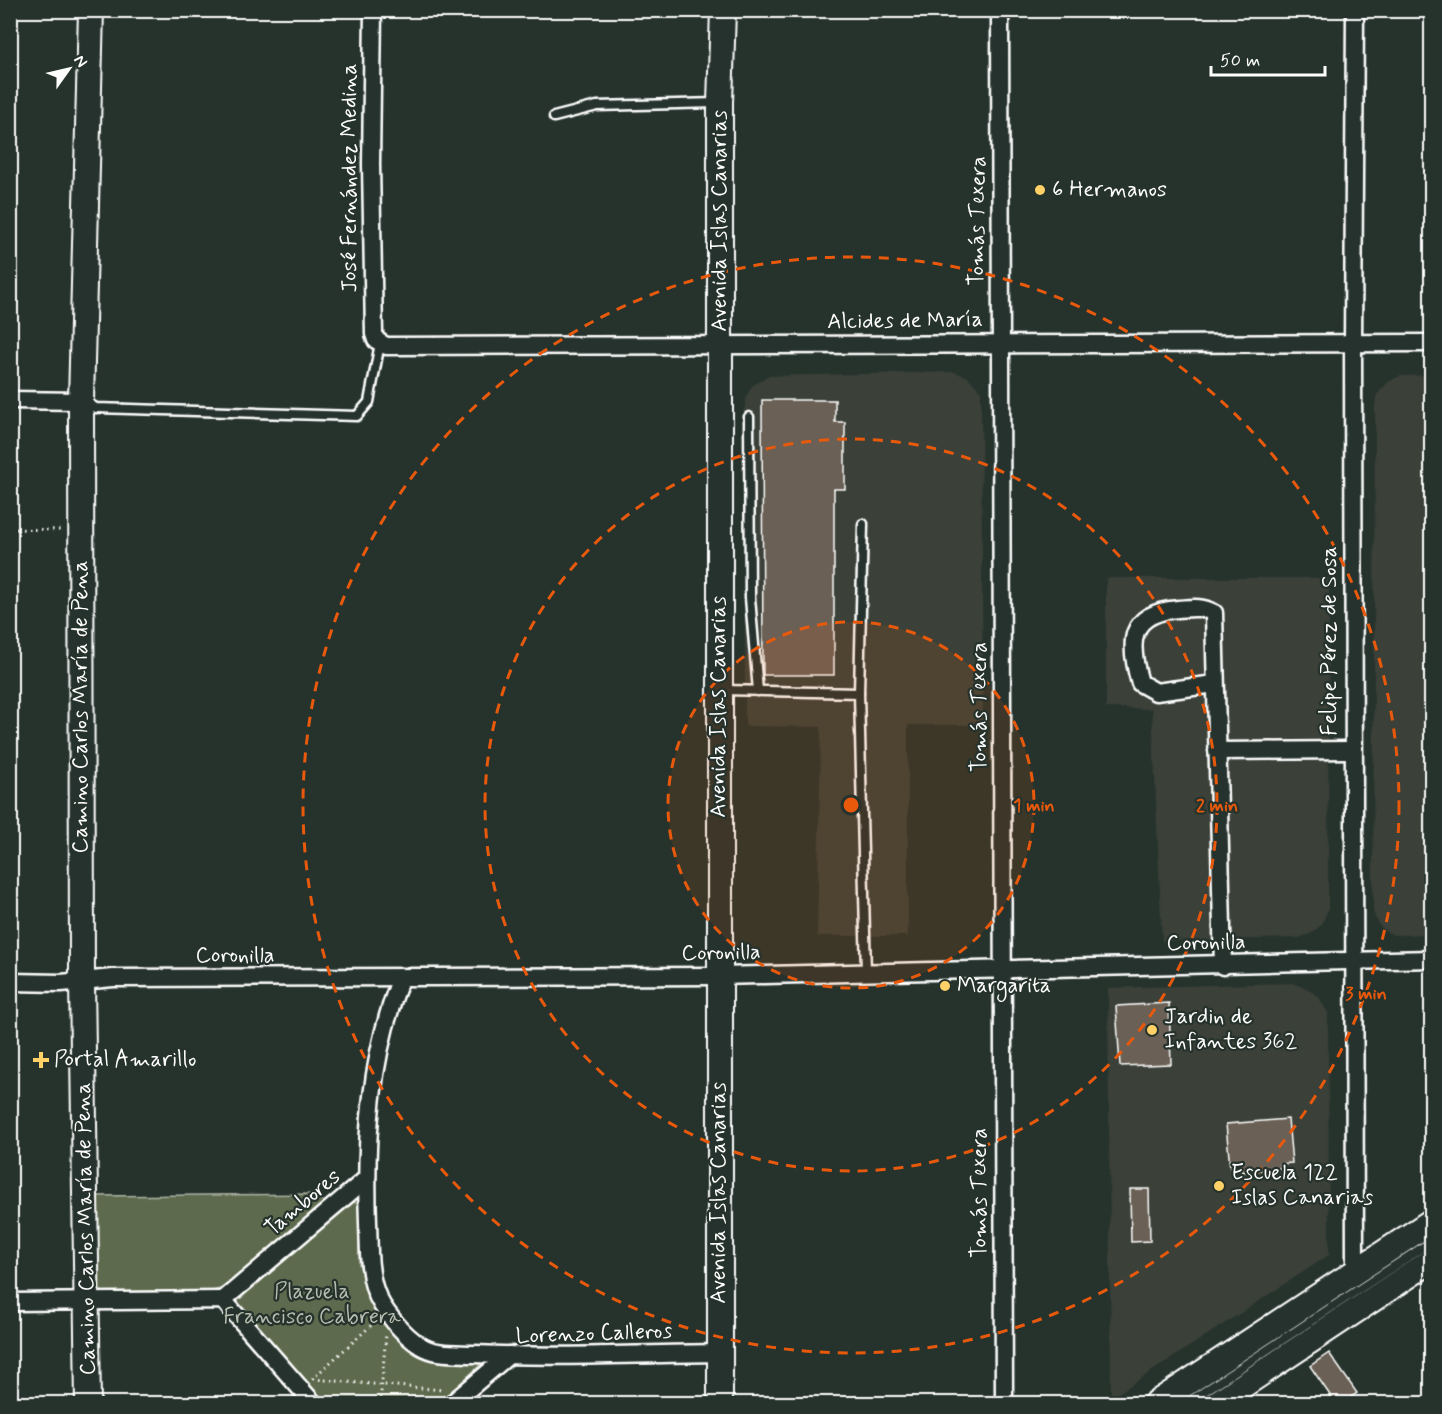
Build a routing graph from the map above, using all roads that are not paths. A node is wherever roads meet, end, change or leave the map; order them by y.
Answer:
1 (91, 10) edge
2 (373, 10) edge
3 (723, 10) edge
4 (1000, 10) edge
5 (1356, 10) edge
6 (720, 103) junction
7 (554, 117) dead end
8 (380, 343) junction
9 (999, 343) junction
10 (1431, 343) edge
11 (1353, 344) junction
12 (720, 345) junction
13 (10, 400) edge
14 (81, 401) junction
15 (749, 417) dead end
16 (863, 524) dead end
17 (1215, 684) junction
18 (719, 690) junction
19 (758, 691) junction
20 (860, 693) junction
21 (1352, 750) junction
22 (1217, 752) junction
23 (1431, 959) edge
24 (1353, 963) junction
25 (1223, 966) junction
26 (1002, 970) junction
27 (866, 973) junction
28 (719, 976) junction
29 (401, 978) junction
30 (82, 981) junction
31 (10, 982) edge
32 (366, 1179) junction
33 (1431, 1221) edge
34 (1431, 1241) edge
35 (1431, 1260) edge
36 (1354, 1272) junction
37 (87, 1300) junction
38 (224, 1300) junction
39 (10, 1302) edge
40 (719, 1353) junction
41 (509, 1356) junction
42 (88, 1404) edge
43 (315, 1404) edge
44 (451, 1404) edge
45 (720, 1404) edge
46 (1004, 1404) edge
47 (1155, 1404) edge
48 (1185, 1404) edge
49 (1215, 1404) edge

1 - 14 street, Camino Carlos María de Pena
2 - 8 street, José Fernández Medina
3 - 6 street, Avenida Islas Canarias
4 - 9 street, Tomás Texera
5 - 11 street, Felipe Pérez de Sosa
6 - 7 lane
6 - 12 street, Avenida Islas Canarias
8 - 12 street, Alcides de María
8 - 14 lane
9 - 11 street, Alcides de María
9 - 12 street, Alcides de María
9 - 26 street, Tomás Texera
10 - 11 street, Alcides de María
11 - 21 street, Felipe Pérez de Sosa
12 - 18 street, Avenida Islas Canarias
13 - 14 street
14 - 30 street, Camino Carlos María de Pena
15 - 19 lane
16 - 20 lane
17 - 17 street
17 - 22 street
18 - 19 lane
18 - 28 street, Avenida Islas Canarias
19 - 20 lane
20 - 27 lane
21 - 22 street
21 - 24 street, Felipe Pérez de Sosa
22 - 25 street
23 - 24 street, Coronilla
24 - 25 street, Coronilla
24 - 36 street, Felipe Pérez de Sosa
25 - 26 street, Coronilla
26 - 27 street, Coronilla
26 - 46 street, Tomás Texera
27 - 28 street, Coronilla
28 - 29 street, Coronilla
28 - 40 street, Avenida Islas Canarias
29 - 30 street, Coronilla
29 - 32 street
30 - 31 street, Coronilla
30 - 37 street, Camino Carlos María de Pena
32 - 38 street, Tambores
32 - 41 street, Tambores
33 - 36 street
34 - 48 lane
35 - 49 street
36 - 47 street
37 - 38 street
37 - 39 street
37 - 42 street, Camino Carlos María de Pena
38 - 43 street
40 - 41 street, Lorenzo Calleros
40 - 45 street, Avenida Islas Canarias
41 - 44 street, Lorenzo Calleros

